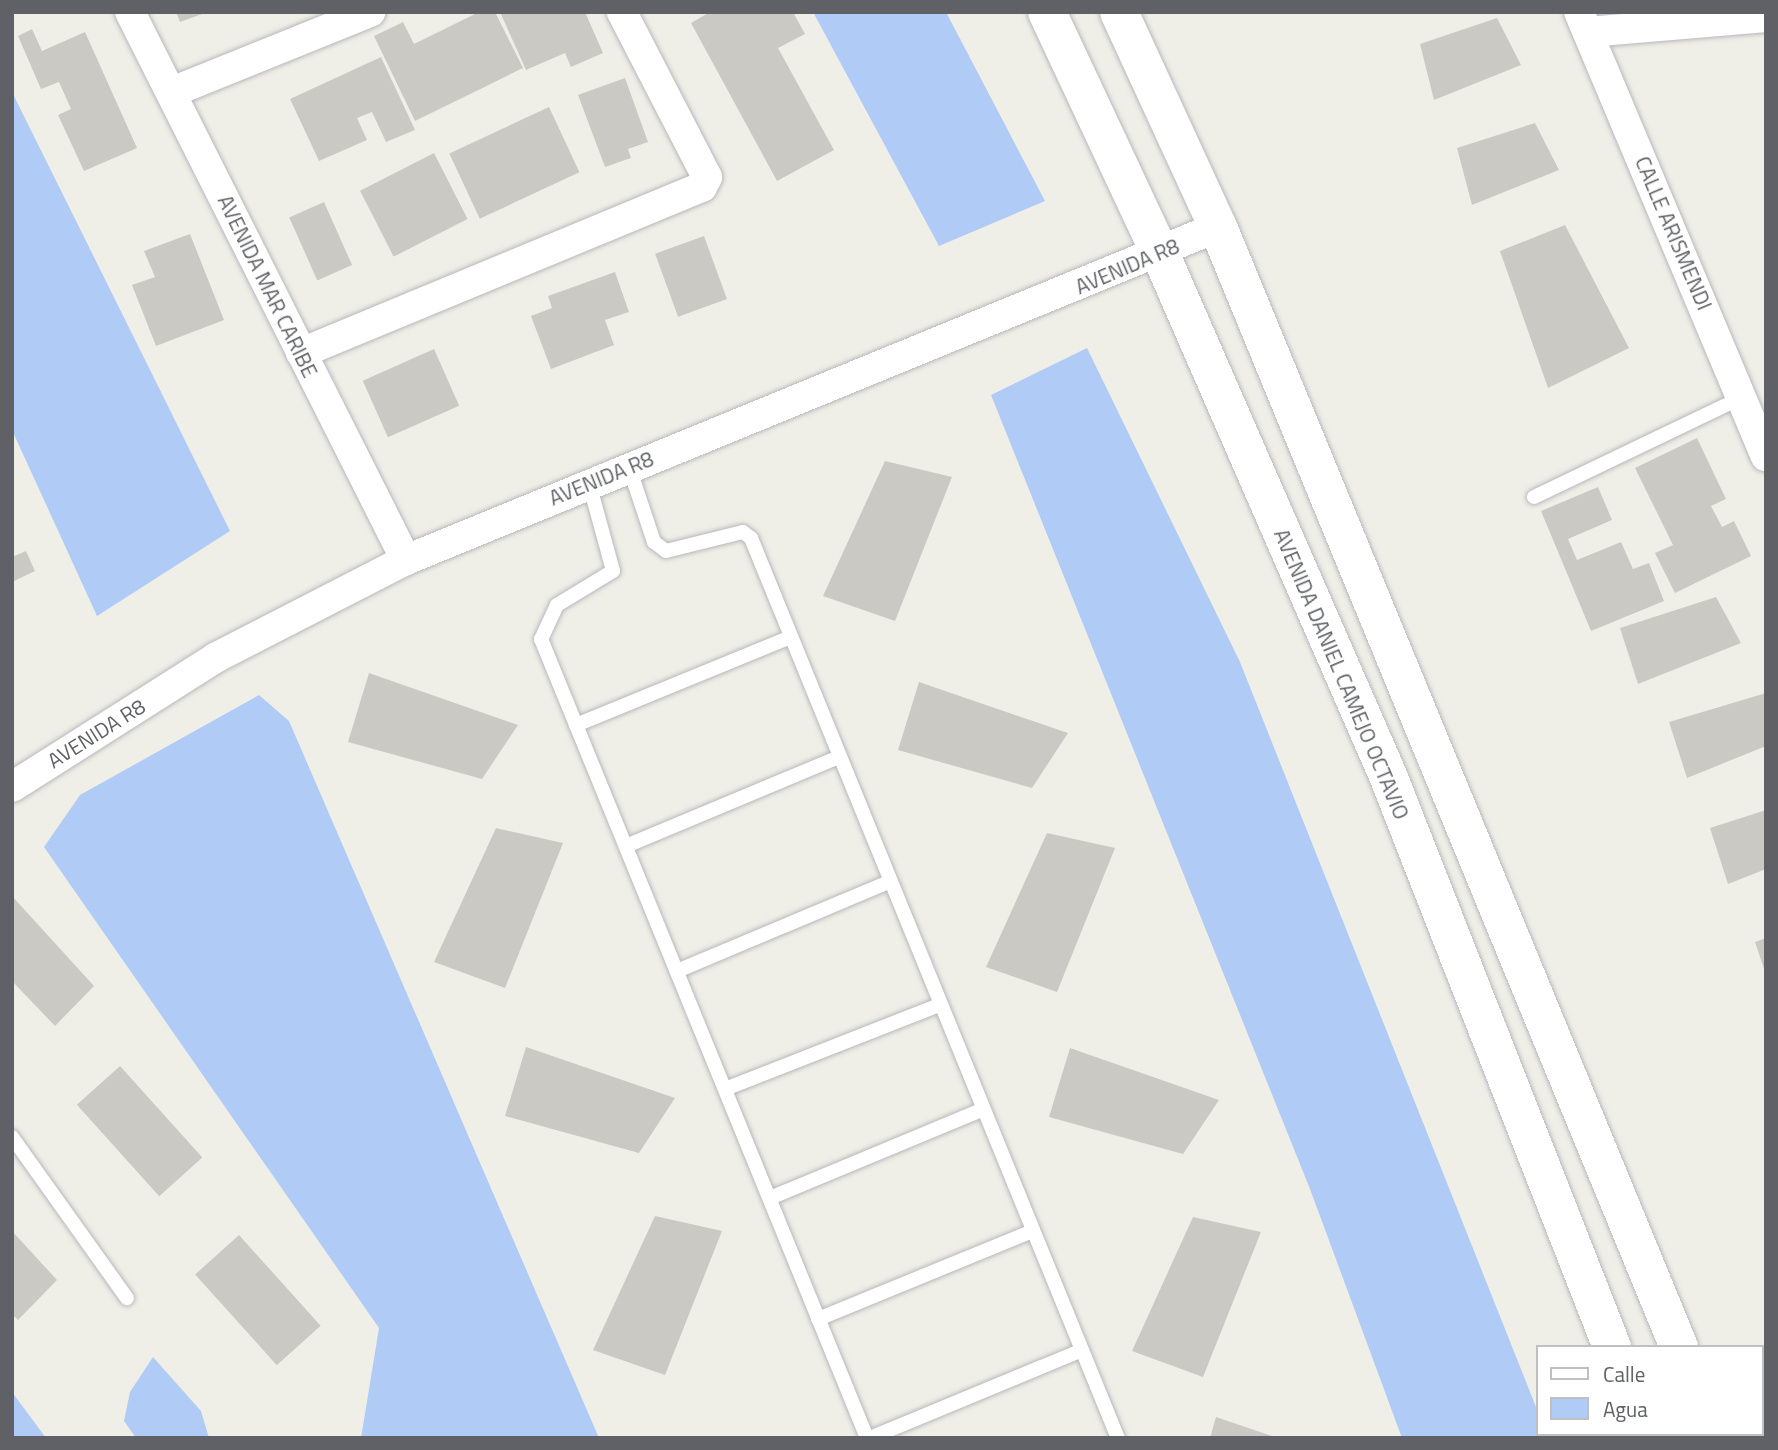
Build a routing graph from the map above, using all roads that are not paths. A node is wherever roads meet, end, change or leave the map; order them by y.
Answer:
1 (130, 12) edge
2 (370, 12) edge
3 (622, 12) edge
4 (1047, 12) edge
5 (1119, 12) edge
6 (1766, 17) edge
7 (1584, 22) edge
8 (172, 92) junction
9 (1218, 227) junction
10 (1160, 253) junction
11 (301, 353) junction
12 (1744, 396) junction
13 (1766, 456) edge
14 (629, 467) junction
15 (589, 483) junction
16 (1534, 497) dead end
17 (406, 560) junction
18 (791, 637) junction
19 (576, 725) junction
20 (839, 757) junction
21 (12, 786) edge
22 (626, 846) junction
23 (889, 881) junction
24 (677, 971) junction
25 (939, 1005) junction
26 (725, 1089) junction
27 (981, 1110) junction
28 (12, 1137) edge
29 (770, 1198) junction
30 (1030, 1232) junction
31 (127, 1298) dead end
32 (818, 1319) junction
33 (1611, 1345) edge
34 (1678, 1345) edge
35 (1080, 1352) junction
36 (868, 1438) edge
37 (1118, 1438) edge

1 - 8 street, AVENIDA MAR CARIBE
2 - 8 street
3 - 11 street
4 - 10 street, AVENIDA DANIEL CAMEJO OCTAVIO
5 - 9 street
6 - 7 street
7 - 12 street, CALLE ARISMENDI
8 - 11 street, AVENIDA MAR CARIBE
9 - 10 street, AVENIDA R8
9 - 34 street
10 - 14 street, AVENIDA R8
10 - 33 street, AVENIDA DANIEL CAMEJO OCTAVIO
11 - 17 street, AVENIDA MAR CARIBE
12 - 13 street, CALLE ARISMENDI
12 - 16 lane
14 - 15 street, AVENIDA R8
14 - 18 lane
15 - 17 street, AVENIDA R8
15 - 19 lane
17 - 21 street, AVENIDA R8
18 - 19 lane
18 - 20 lane
19 - 22 lane
20 - 22 lane
20 - 23 lane
22 - 24 lane
23 - 24 lane
23 - 25 lane
24 - 26 lane
25 - 26 lane
25 - 27 lane
26 - 29 lane
27 - 29 lane
27 - 30 lane
28 - 31 lane
29 - 32 lane
30 - 32 lane
30 - 35 lane
32 - 36 lane
35 - 36 lane
35 - 37 lane

